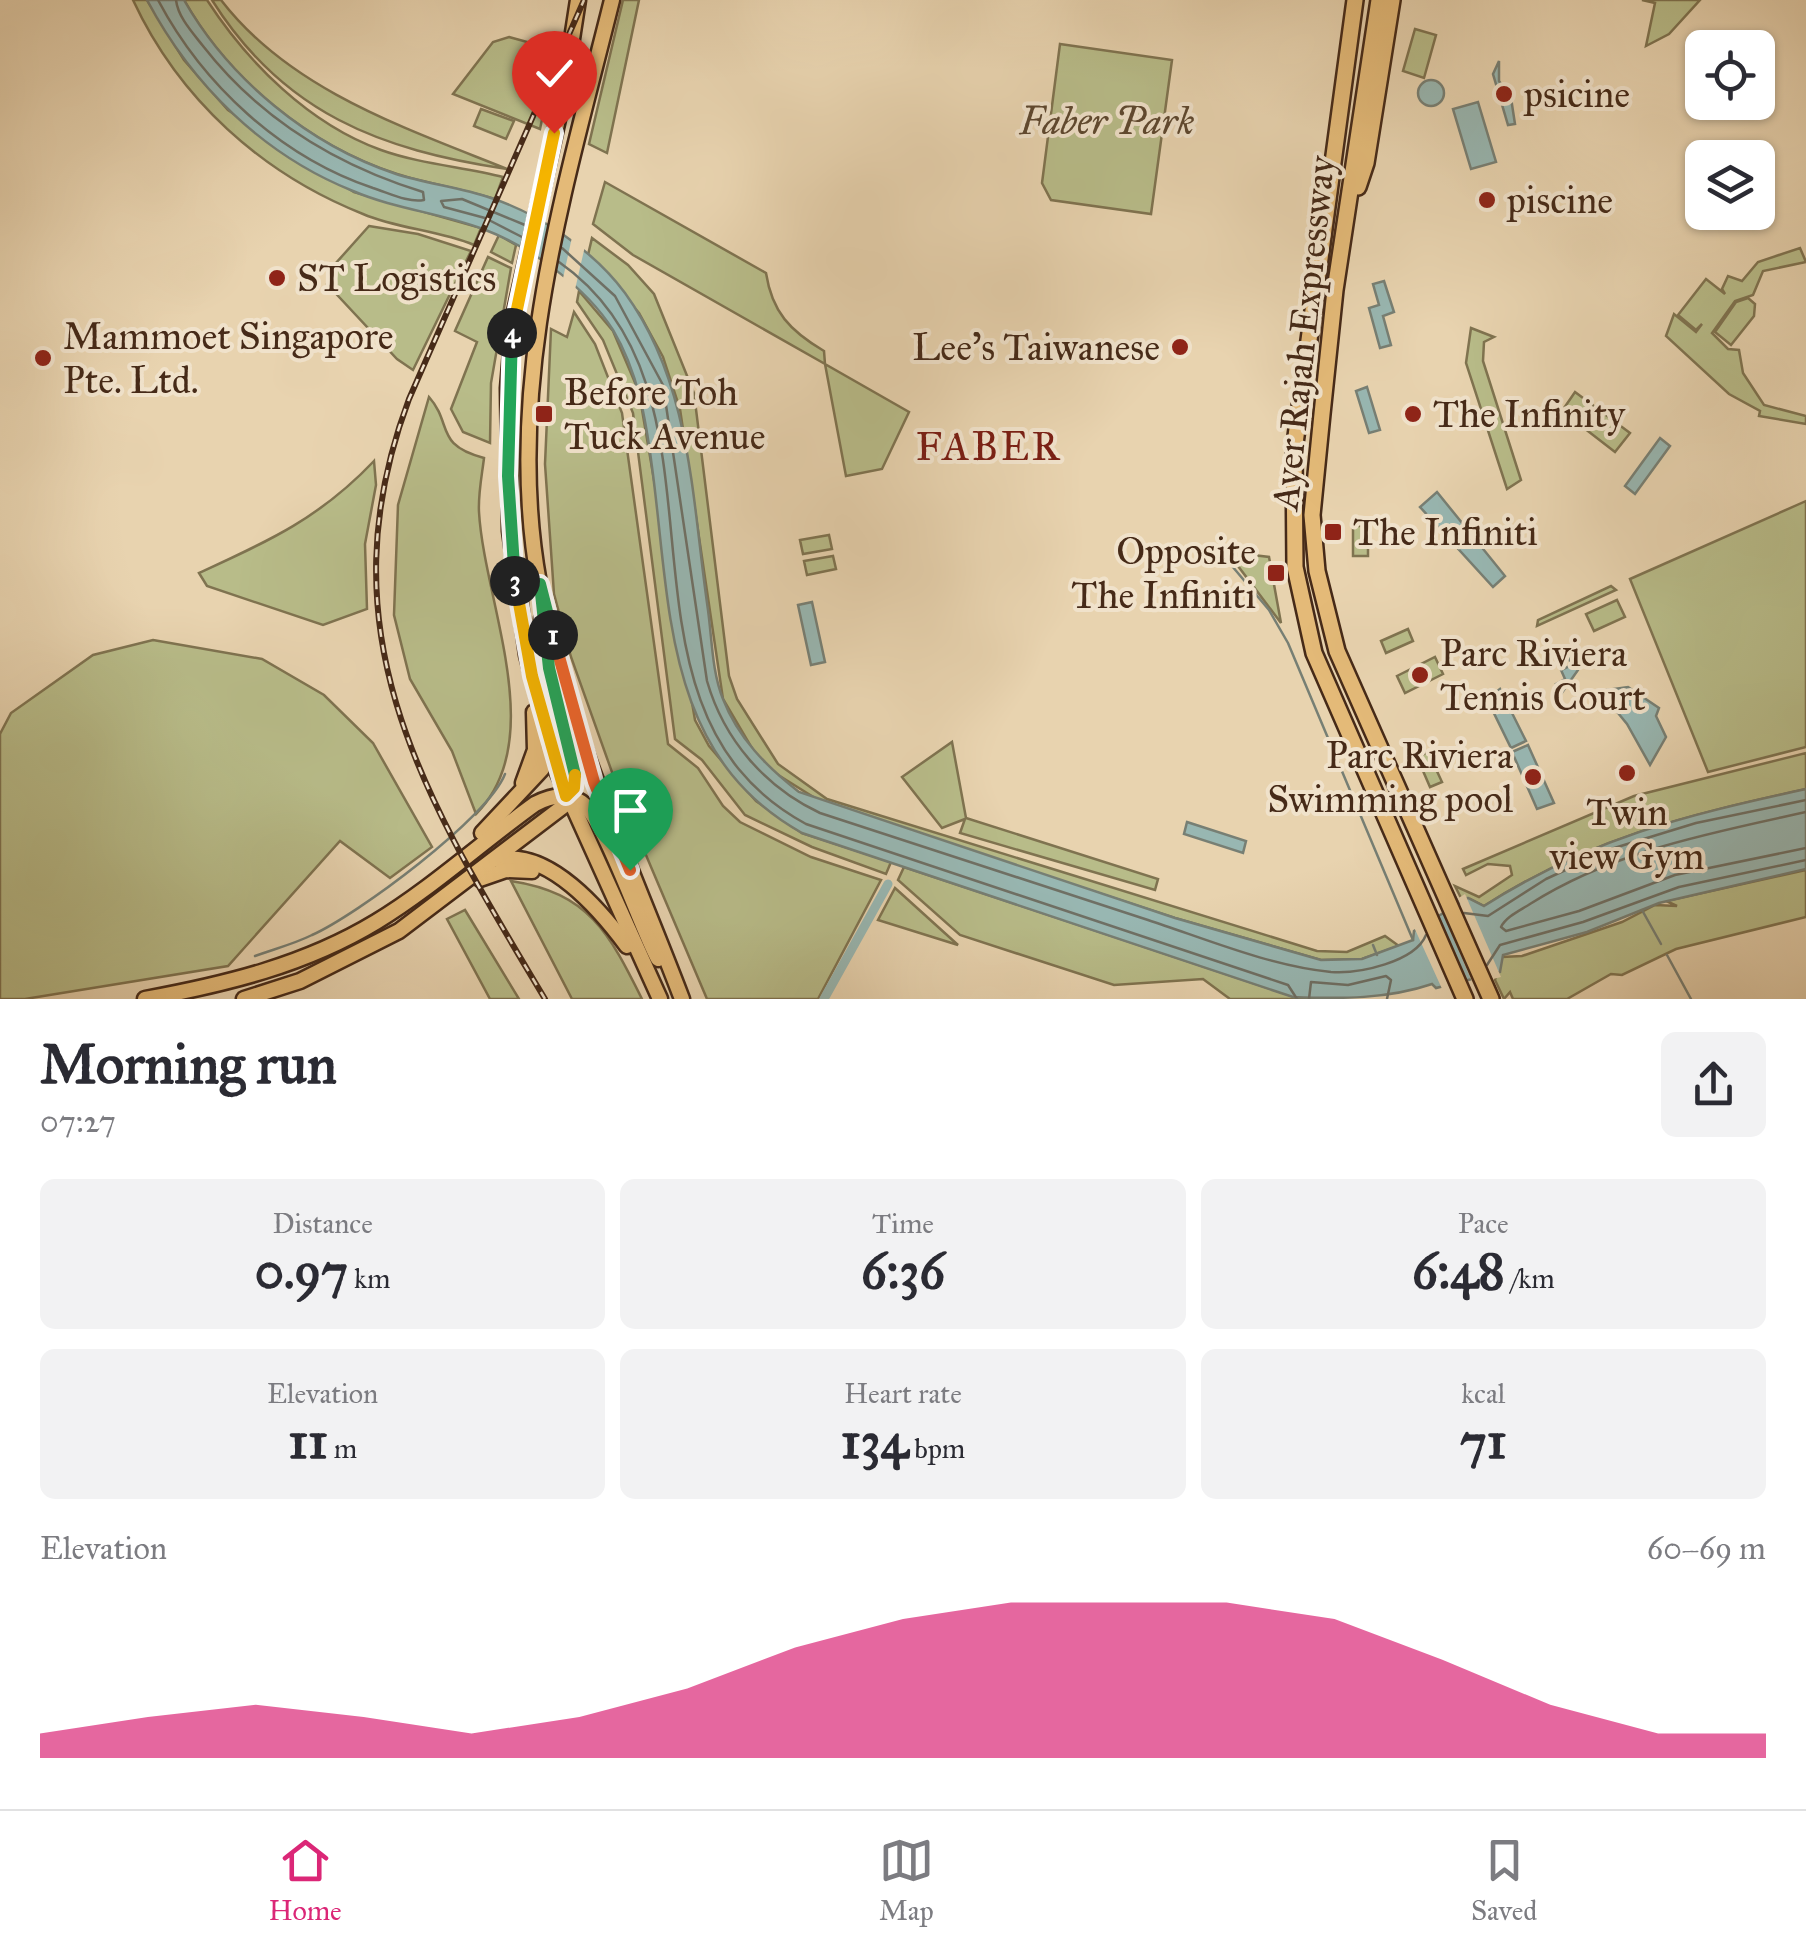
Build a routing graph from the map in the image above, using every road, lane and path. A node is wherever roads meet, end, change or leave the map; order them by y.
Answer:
1 (578, 0) edge
2 (612, 0) edge
3 (1356, 0) edge
4 (1379, 0) edge
5 (1392, 0) edge
6 (1345, 223) junction
7 (540, 584) junction
8 (532, 676) junction
9 (550, 744) junction
10 (568, 798) junction
11 (504, 812) junction
12 (490, 864) junction
13 (444, 870) junction
14 (570, 884) junction
15 (459, 887) junction
16 (648, 975) junction
17 (1488, 993) edge
18 (1464, 997) edge
19 (146, 999) edge
20 (244, 999) edge
21 (660, 999) edge
22 (681, 999) edge

1 - 8 main road
2 - 7 main road
3 - 18 highway, Ayer Rajah Expressway
4 - 6 highway, Ayer Rajah Expressway
5 - 6 highway
6 - 17 highway, Ayer Rajah Expressway
7 - 10 main road
7 - 22 main road
8 - 9 main road
8 - 11 main road
9 - 10 main road
9 - 11 main road
10 - 12 main road
10 - 13 main road
10 - 16 main road
10 - 22 main road
11 - 13 main road
12 - 14 main road
12 - 15 main road
13 - 19 main road
14 - 15 main road
14 - 16 main road
15 - 20 main road
16 - 21 main road

